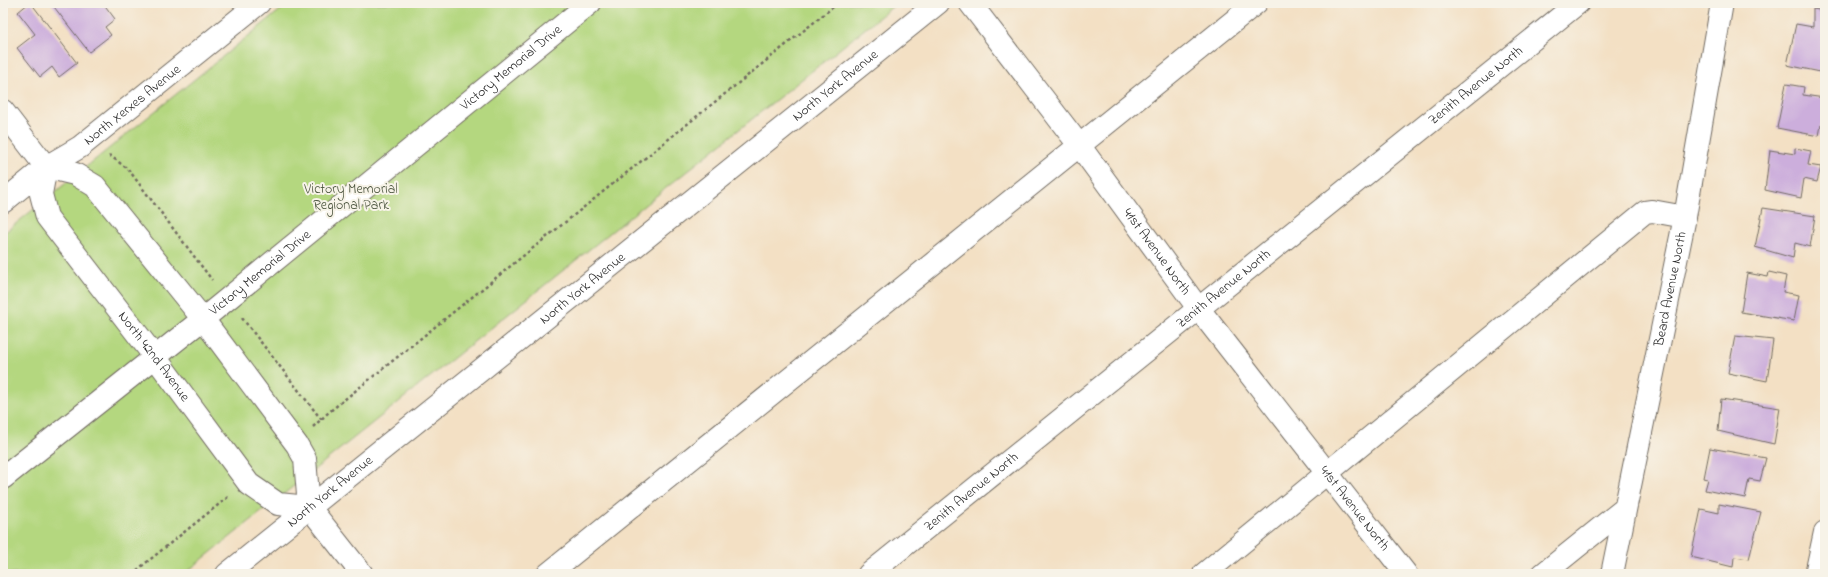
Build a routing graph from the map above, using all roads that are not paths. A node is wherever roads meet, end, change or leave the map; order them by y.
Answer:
1 (259, 3) edge
2 (590, 3) edge
3 (938, 3) edge
4 (970, 3) edge
5 (1256, 3) edge
6 (1578, 3) edge
7 (1722, 3) edge
8 (3, 111) edge
9 (1079, 145) junction
10 (46, 167) junction
11 (3, 202) edge
12 (1685, 217) junction
13 (1198, 308) junction
14 (203, 319) junction
15 (155, 357) junction
16 (1328, 473) junction
17 (3, 478) edge
18 (309, 507) junction
19 (1624, 509) junction
20 (1825, 532) edge
21 (227, 574) edge
22 (362, 574) edge
23 (548, 574) edge
24 (869, 574) edge
25 (1204, 574) edge
26 (1406, 574) edge
27 (1543, 574) edge
28 (1612, 574) edge
29 (1816, 574) edge

1 - 10 street, North Xerxes Avenue
2 - 14 street, Victory Memorial Drive
3 - 18 street, North York Avenue
4 - 9 street, 41st Avenue North
5 - 9 street
6 - 13 street, Zenith Avenue North
7 - 12 street, Beard Avenue North
8 - 10 street
9 - 13 street, 41st Avenue North
9 - 23 street
10 - 11 street, North Xerxes Avenue
10 - 14 street
10 - 15 street, North 42nd Avenue
12 - 16 street
12 - 19 street, Beard Avenue North
13 - 16 street, 41st Avenue North
13 - 24 street, Zenith Avenue North
14 - 15 street, Victory Memorial Drive
14 - 18 street
15 - 17 street, Victory Memorial Drive
15 - 18 street, North 42nd Avenue
16 - 25 street
16 - 26 street, 41st Avenue North
18 - 21 street, North York Avenue
18 - 22 street
19 - 27 street
19 - 28 street, Beard Avenue North
20 - 29 street

